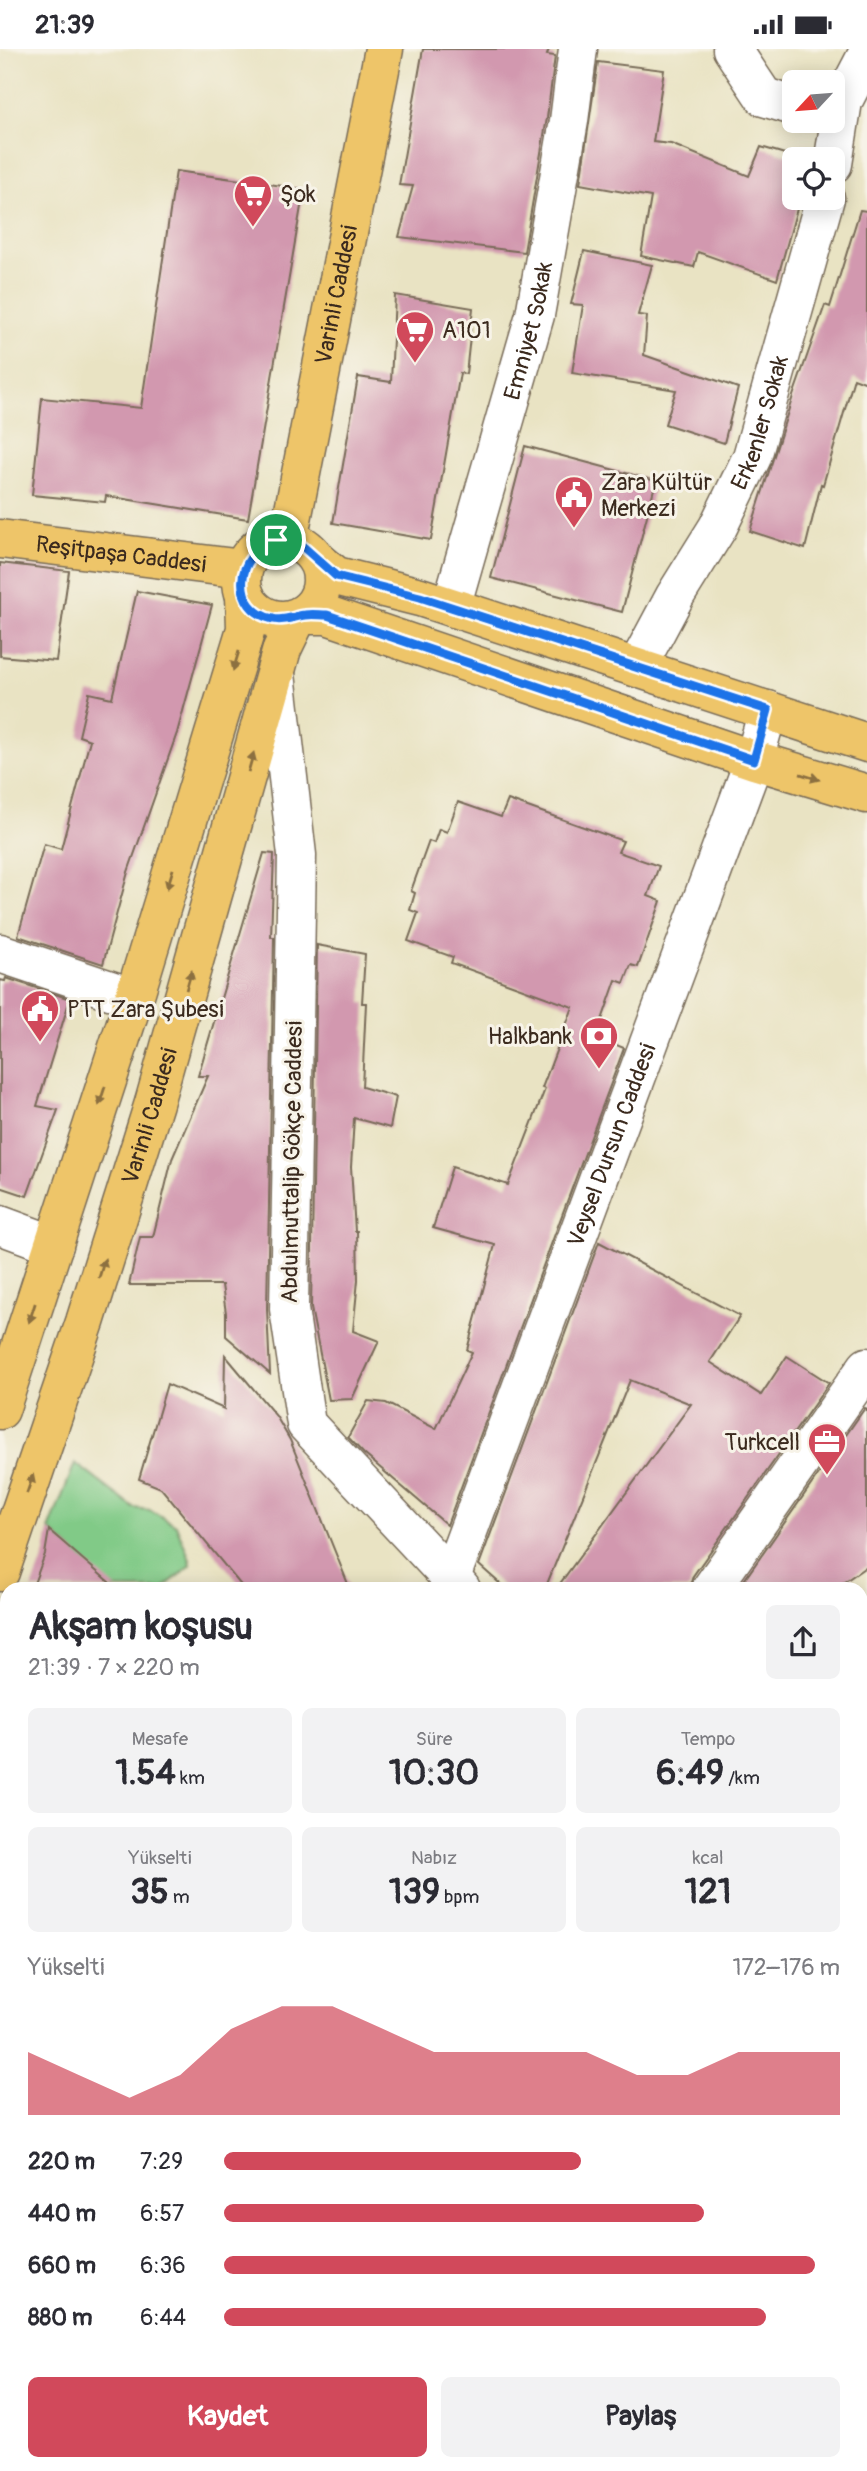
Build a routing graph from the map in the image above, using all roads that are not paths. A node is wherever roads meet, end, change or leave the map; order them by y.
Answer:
1 (384, 49) edge
2 (578, 49) edge
3 (732, 49) edge
4 (867, 55) edge
5 (845, 97) edge
6 (782, 102) edge
7 (822, 210) edge
8 (0, 539) edge
9 (303, 551) junction
10 (244, 582) junction
11 (451, 607) junction
12 (300, 616) junction
13 (637, 667) junction
14 (276, 674) junction
15 (768, 710) junction
16 (867, 743) edge
17 (754, 760) junction
18 (867, 794) edge
19 (0, 953) edge
20 (134, 998) junction
21 (0, 1225) edge
22 (54, 1245) junction
23 (867, 1367) edge
24 (0, 1410) edge
25 (0, 1572) edge
26 (453, 1582) edge
27 (457, 1582) edge
28 (716, 1582) edge

1 - 9 main road, Varinli Caddesi
2 - 11 street, Emniyet Sokak
3 - 6 street
4 - 5 street
7 - 13 street, Erkenler Sokak
8 - 10 main road, Reşitpaşa Caddesi
9 - 10 main road
9 - 11 main road
9 - 12 main road
10 - 12 main road
10 -> 20 main road
11 - 13 main road
12 - 14 main road, Varinli Caddesi
12 - 17 main road
13 - 15 main road
25 -> 14 main road, Varinli Caddesi
14 - 26 street, Abdulmuttalip Gökçe Caddesi
15 - 16 main road
15 - 17 street, Veysel Dursun Caddesi
17 -> 18 main road
17 - 27 street, Veysel Dursun Caddesi
19 - 20 street
20 -> 22 main road
21 - 22 street
22 -> 24 main road
23 - 28 street

